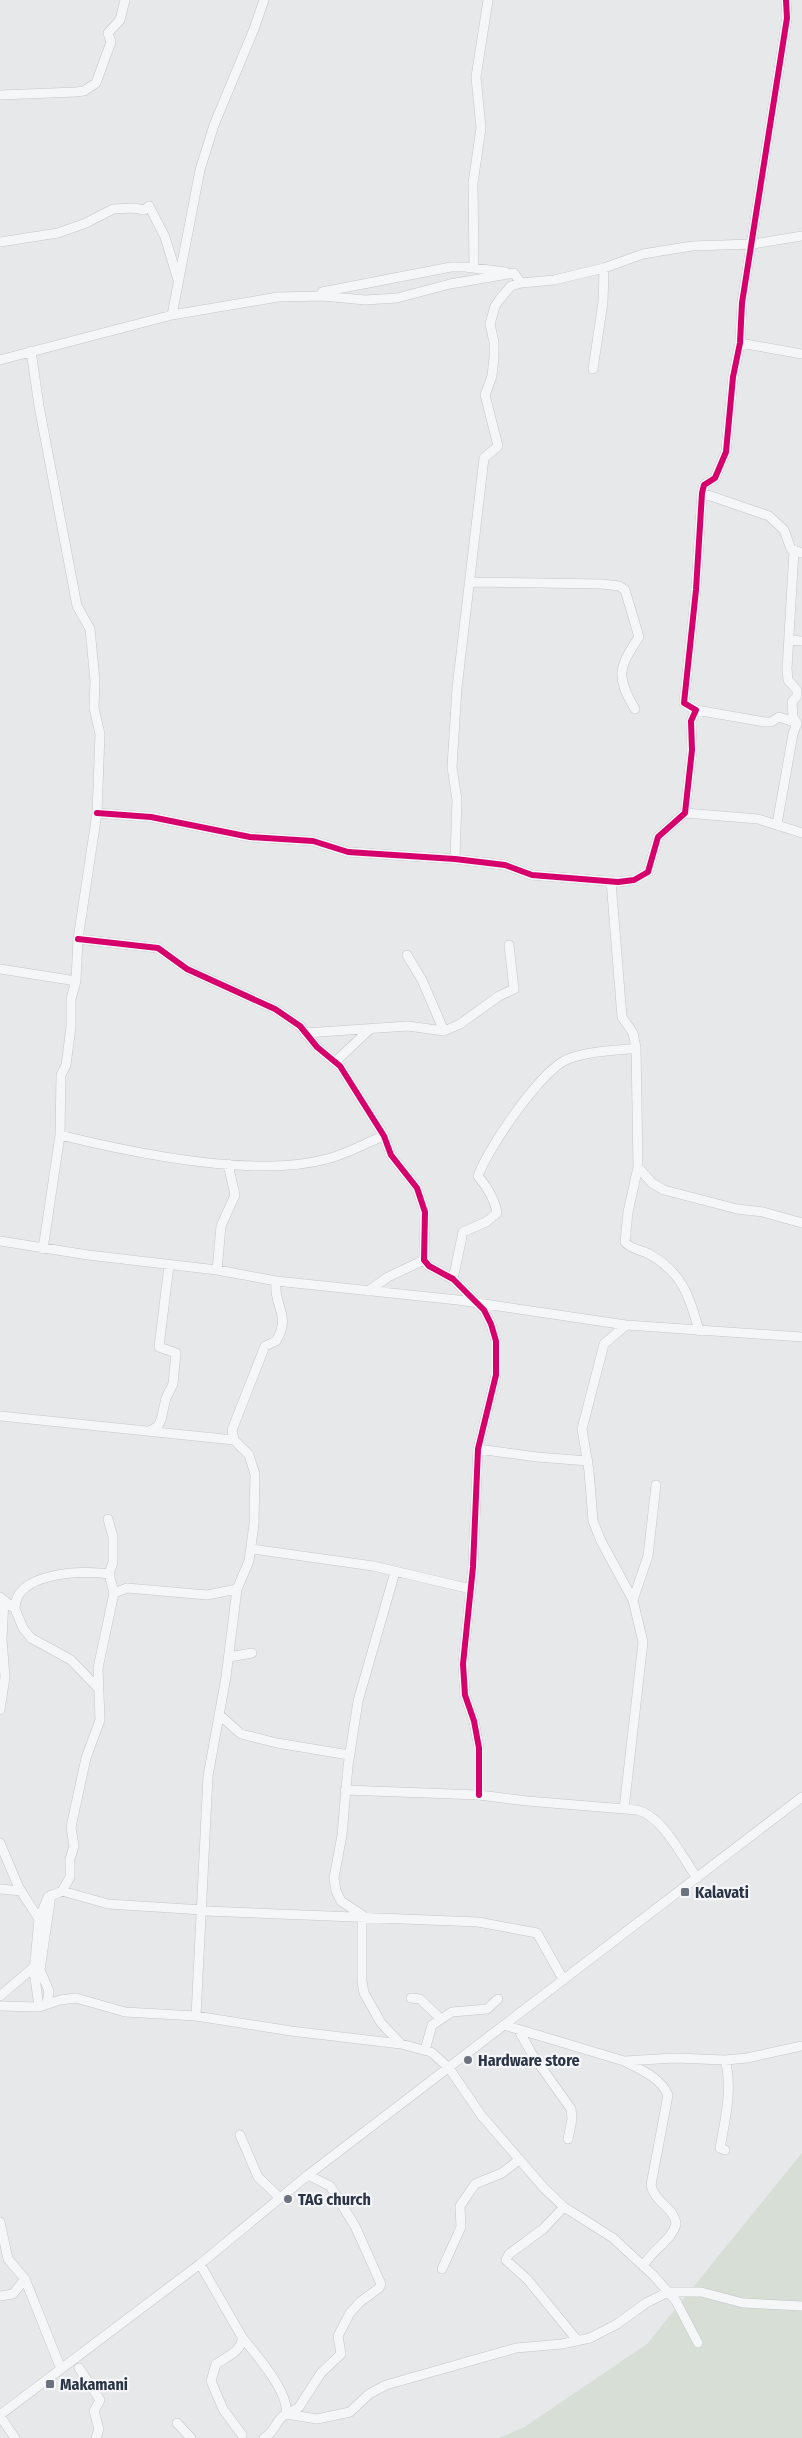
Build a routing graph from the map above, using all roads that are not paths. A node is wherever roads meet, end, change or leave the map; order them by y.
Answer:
1 (125, 0) edge
2 (263, 0) edge
3 (488, 0) edge
4 (786, 0) edge
5 (0, 95) edge
6 (802, 236) edge
7 (0, 242) edge
8 (753, 244) junction
9 (474, 268) junction
10 (604, 268) junction
11 (514, 273) junction
12 (178, 282) junction
13 (521, 283) junction
14 (306, 296) junction
15 (172, 315) junction
16 (740, 342) junction
17 (31, 351) junction
18 (802, 354) edge
19 (0, 361) edge
20 (593, 370) dead end
21 (702, 493) junction
22 (798, 552) edge
23 (469, 582) junction
24 (790, 640) junction
25 (802, 641) edge
26 (799, 697) edge
27 (635, 709) dead end
28 (696, 710) junction
29 (797, 723) junction
30 (97, 813) junction
31 (685, 813) junction
32 (777, 824) junction
33 (802, 833) edge
34 (455, 859) junction
35 (611, 881) junction
36 (78, 939) junction
37 (509, 945) dead end
38 (407, 955) dead end
39 (0, 969) edge
40 (76, 982) junction
41 (370, 1029) junction
42 (444, 1031) junction
43 (306, 1033) junction
44 (636, 1048) junction
45 (335, 1062) junction
46 (60, 1135) junction
47 (384, 1136) junction
48 (228, 1164) junction
49 (638, 1167) junction
50 (802, 1223) edge
51 (0, 1241) edge
52 (43, 1249) junction
53 (424, 1260) junction
54 (169, 1265) junction
55 (217, 1270) junction
56 (453, 1278) junction
57 (276, 1281) junction
58 (368, 1291) junction
59 (478, 1304) junction
60 (626, 1325) junction
61 (699, 1331) junction
62 (802, 1337) edge
63 (0, 1416) edge
64 (149, 1431) junction
65 (234, 1440) junction
66 (478, 1449) junction
67 (588, 1461) junction
68 (656, 1485) dead end
69 (108, 1519) dead end
70 (252, 1549) junction
71 (395, 1572) junction
72 (109, 1574) junction
73 (236, 1589) junction
74 (471, 1589) junction
75 (114, 1593) junction
76 (2, 1599) edge
77 (633, 1600) junction
78 (16, 1609) junction
79 (252, 1653) dead end
80 (229, 1657) junction
81 (3, 1676) edge
82 (98, 1687) junction
83 (0, 1710) edge
84 (223, 1718) dead end
85 (349, 1755) junction
86 (345, 1790) junction
87 (479, 1795) junction
88 (802, 1797) edge
89 (624, 1809) junction
90 (0, 1843) edge
91 (697, 1878) junction
92 (0, 1889) edge
93 (21, 1891) junction
94 (62, 1891) junction
95 (52, 1895) junction
96 (204, 1910) junction
97 (39, 1918) junction
98 (363, 1918) junction
99 (34, 1967) junction
100 (563, 1979) junction
101 (0, 1996) edge
102 (411, 1998) dead end
103 (498, 2000) dead end
104 (43, 2005) junction
105 (0, 2006) edge
106 (196, 2016) junction
107 (441, 2019) junction
108 (504, 2024) junction
109 (518, 2029) junction
110 (401, 2044) junction
111 (802, 2046) edge
112 (425, 2050) junction
113 (725, 2060) junction
114 (624, 2061) junction
115 (449, 2068) junction
116 (240, 2136) dead end
117 (568, 2139) dead end
118 (725, 2150) dead end
119 (519, 2160) junction
120 (308, 2176) junction
121 (280, 2198) junction
122 (564, 2207) junction
123 (0, 2222) edge
124 (200, 2264) junction
125 (644, 2265) junction
126 (442, 2269) dead end
127 (25, 2279) junction
128 (668, 2292) junction
129 (0, 2296) edge
130 (802, 2306) edge
131 (242, 2337) junction
132 (577, 2340) junction
133 (698, 2343) dead end
134 (79, 2368) dead end
135 (61, 2369) junction
136 (288, 2414) junction
137 (0, 2416) edge
138 (177, 2423) dead end
139 (242, 2435) dead end
140 (269, 2437) edge
141 (15, 2438) edge
142 (96, 2438) edge
143 (190, 2438) edge

1 - 5 street
2 - 12 street
3 - 9 street
4 - 8 street
6 - 8 street
7 - 12 street
8 - 10 street
8 - 16 street
9 - 11 street
9 - 14 street
10 - 13 street
10 - 20 street
11 - 13 street
11 - 14 street
12 - 15 street
13 - 23 street
14 - 15 street
15 - 17 street
16 - 18 street
16 - 21 street
17 - 19 street
17 - 30 street
21 - 22 street
21 - 28 street
22 - 24 street
23 - 27 street
23 - 34 street
24 - 25 street
24 - 26 street
26 - 29 street
28 - 29 street
28 - 31 street
29 - 32 street
30 - 34 street
30 - 36 street
31 - 32 street
31 - 35 street
32 - 33 street
34 - 35 street
35 - 44 street
36 - 40 street
36 - 43 street
37 - 42 street
38 - 42 street
39 - 40 street
40 - 46 street
41 - 42 street
41 - 43 street
41 - 45 street
43 - 45 street
44 - 49 street
44 - 56 street
45 - 47 street
46 - 48 street
46 - 52 street
47 - 48 street
47 - 53 street
48 - 55 street
49 - 50 street
49 - 61 street
51 - 52 street
52 - 54 street
53 - 56 street
53 - 58 street
54 - 55 street
54 - 64 street
55 - 57 street
56 - 59 street
57 - 58 street
57 - 65 street
58 - 59 street
59 - 60 street
59 - 66 street
60 - 61 street
60 - 67 street
61 - 62 street
63 - 64 street
64 - 65 street
65 - 70 street
66 - 67 street
66 - 74 street
67 - 77 street
68 - 77 street
69 - 72 street
70 - 71 street
70 - 73 street
71 - 74 street
71 - 85 street
72 - 75 street
72 - 78 street
73 - 75 street
73 - 80 street
74 - 87 street
75 - 82 street
76 - 78 street
76 - 81 street
77 - 89 street
78 - 82 street
79 - 80 street
80 - 96 street
81 - 83 street
82 - 94 street
84 - 85 street
85 - 86 street
86 - 87 street
86 - 98 street
87 - 89 street
88 - 91 street
89 - 91 street
90 - 93 street
91 - 100 street
92 - 93 street
93 - 97 street
94 - 95 street
94 - 96 street
95 - 97 street
95 - 104 street
96 - 98 street
96 - 106 street
97 - 99 street
98 - 100 street
98 - 110 street
99 - 101 street
99 - 104 street
100 - 108 street
102 - 107 street
103 - 107 street
104 - 105 street
104 - 106 street
106 - 110 street
107 - 112 street
108 - 109 street
108 - 115 street
109 - 114 street
109 - 117 street
110 - 112 street
111 - 113 street
112 - 115 street
113 - 114 street
113 - 118 street
114 - 125 street
115 - 119 street
115 - 120 street
116 - 121 street
119 - 122 street
119 - 126 street
120 - 121 street
120 - 136 street
121 - 124 street
122 - 125 street
122 - 132 street
123 - 127 street
124 - 131 street
124 - 135 street
125 - 128 street
127 - 129 street
127 - 135 street
128 - 130 street
128 - 132 street
128 - 133 street
131 - 136 street
131 - 139 street
132 - 136 street
134 - 142 street
135 - 137 street
136 - 140 street
137 - 141 street
138 - 143 street

